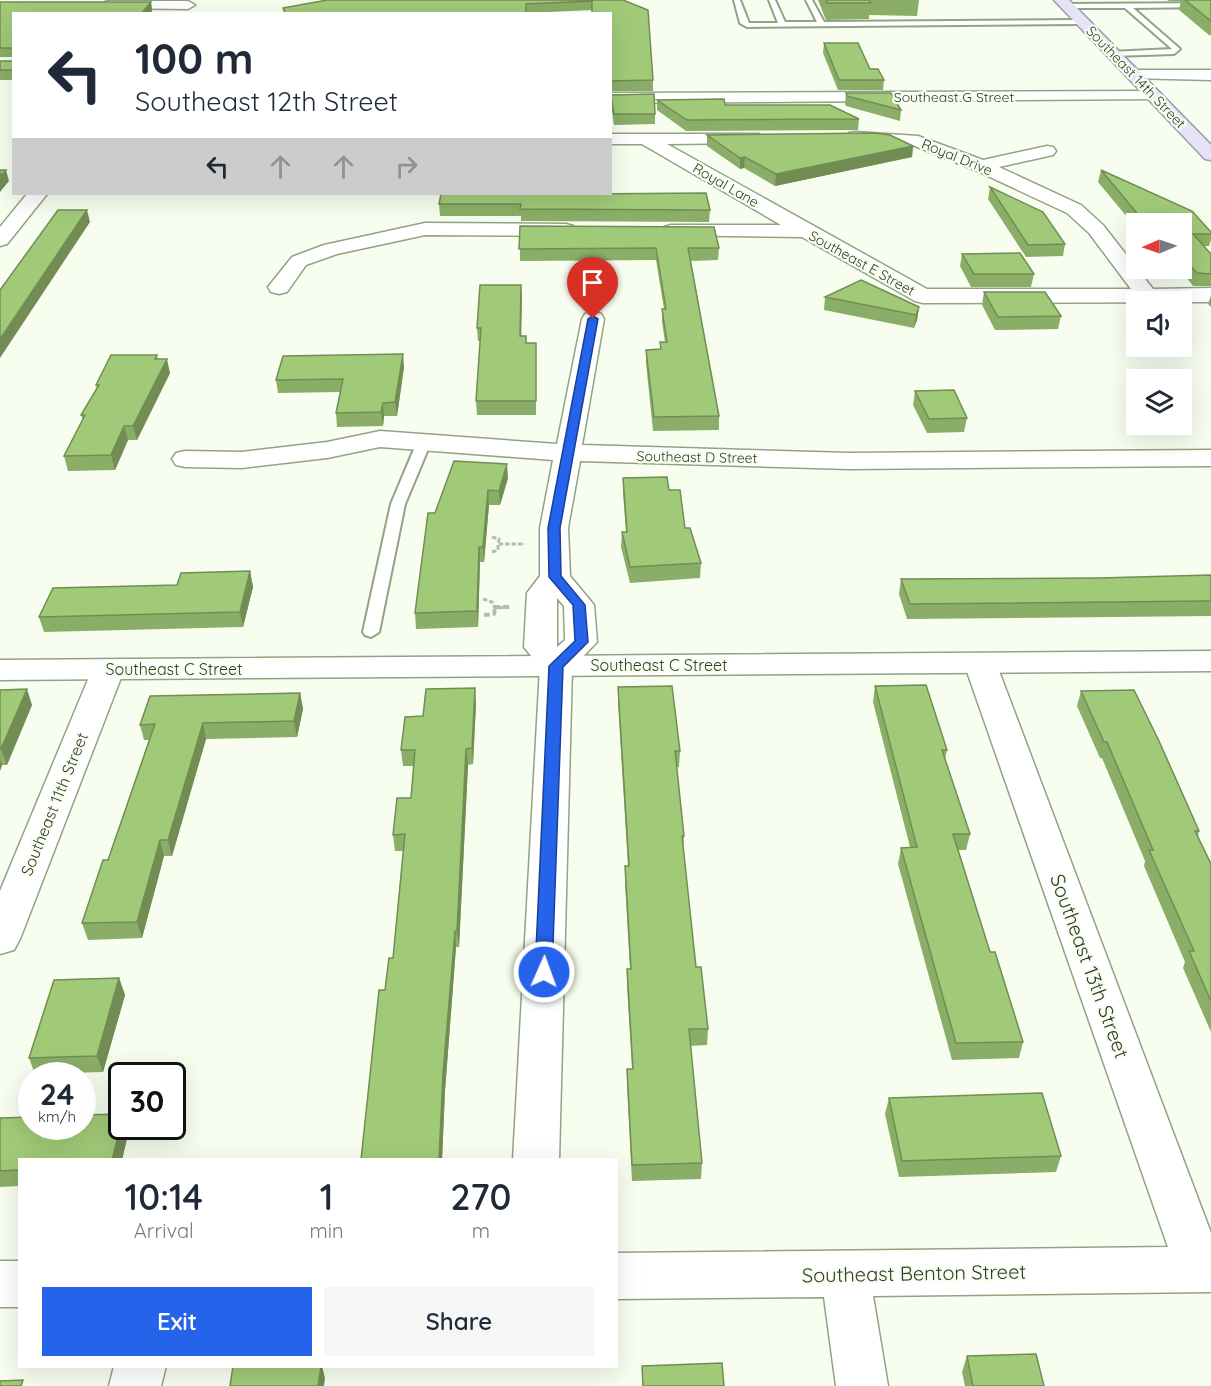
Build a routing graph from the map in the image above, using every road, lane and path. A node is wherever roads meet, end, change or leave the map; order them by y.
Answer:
1 (737, 0) edge
2 (772, 0) edge
3 (808, 0) edge
4 (1064, 3) edge
5 (94, 5) edge
6 (1211, 5) edge
7 (187, 6) edge
8 (1127, 6) junction
9 (1082, 22) junction
10 (782, 24) junction
11 (821, 24) junction
12 (1113, 54) junction
13 (1134, 75) junction
14 (1211, 75) edge
15 (1154, 96) junction
16 (612, 98) edge
17 (839, 137) edge
18 (771, 138) edge
19 (612, 139) edge
20 (645, 139) junction
21 (1047, 151) dead end
22 (1211, 155) edge
23 (981, 166) junction
24 (36, 195) edge
25 (592, 230) edge
26 (651, 230) edge
27 (806, 231) junction
28 (0, 240) edge
29 (279, 287) dead end
30 (1144, 291) edge
31 (1126, 295) edge
32 (1192, 295) edge
33 (1211, 295) edge
34 (593, 319) dead end
35 (424, 442) junction
36 (569, 453) junction
37 (1211, 458) edge
38 (185, 459) dead end
39 (492, 537) dead end
40 (498, 544) junction
41 (555, 544) junction
42 (492, 552) dead end
43 (495, 608) dead end
44 (484, 615) dead end
45 (371, 632) dead end
46 (1211, 661) edge
47 (980, 663) junction
48 (556, 666) junction
49 (0, 670) edge
50 (108, 670) junction
51 (0, 939) edge
52 (536, 1158) edge
53 (1205, 1269) edge
54 (845, 1274) junction
55 (618, 1276) edge
56 (0, 1284) edge
57 (18, 1284) edge
58 (140, 1368) edge
59 (135, 1386) edge
60 (862, 1386) edge

1 - 10 lane
2 - 10 lane
3 - 11 lane
4 - 8 lane
4 - 9 main road, Southeast 14th Street
5 - 7 street
6 - 8 lane
8 - 12 lane
9 - 11 lane
9 - 12 main road, Southeast 14th Street
10 - 11 lane
12 - 13 main road, Southeast 14th Street
13 - 14 street
13 - 15 main road, Southeast 14th Street
15 - 16 street, Southeast G Street
15 - 22 main road, Southeast 14th Street
17 - 23 street, Royal Drive
18 - 20 street
19 - 20 street
20 - 27 street, Royal Lane
21 - 23 street
23 - 30 street, Royal Drive
24 - 28 street
25 - 29 street
26 - 27 street, Southeast E Street
27 - 31 street, Southeast E Street
32 - 33 street, Southeast E Street
34 - 36 street
35 - 36 street, Southeast D Street
35 - 38 street, Southeast D Street
35 - 45 lane
36 - 37 street, Southeast D Street
36 - 41 street
39 - 40 path
40 - 41 path
40 - 42 path
41 - 48 street
43 - 44 path
46 - 47 street, Southeast C Street
47 - 48 street, Southeast C Street
47 - 53 street, Southeast 13th Street
48 - 50 street, Southeast C Street
48 - 52 street
49 - 50 street, Southeast C Street
50 - 51 street, Southeast 11th Street
53 - 54 street, Southeast Benton Street
54 - 55 street, Southeast Benton Street
54 - 60 street
56 - 57 street
58 - 59 street

